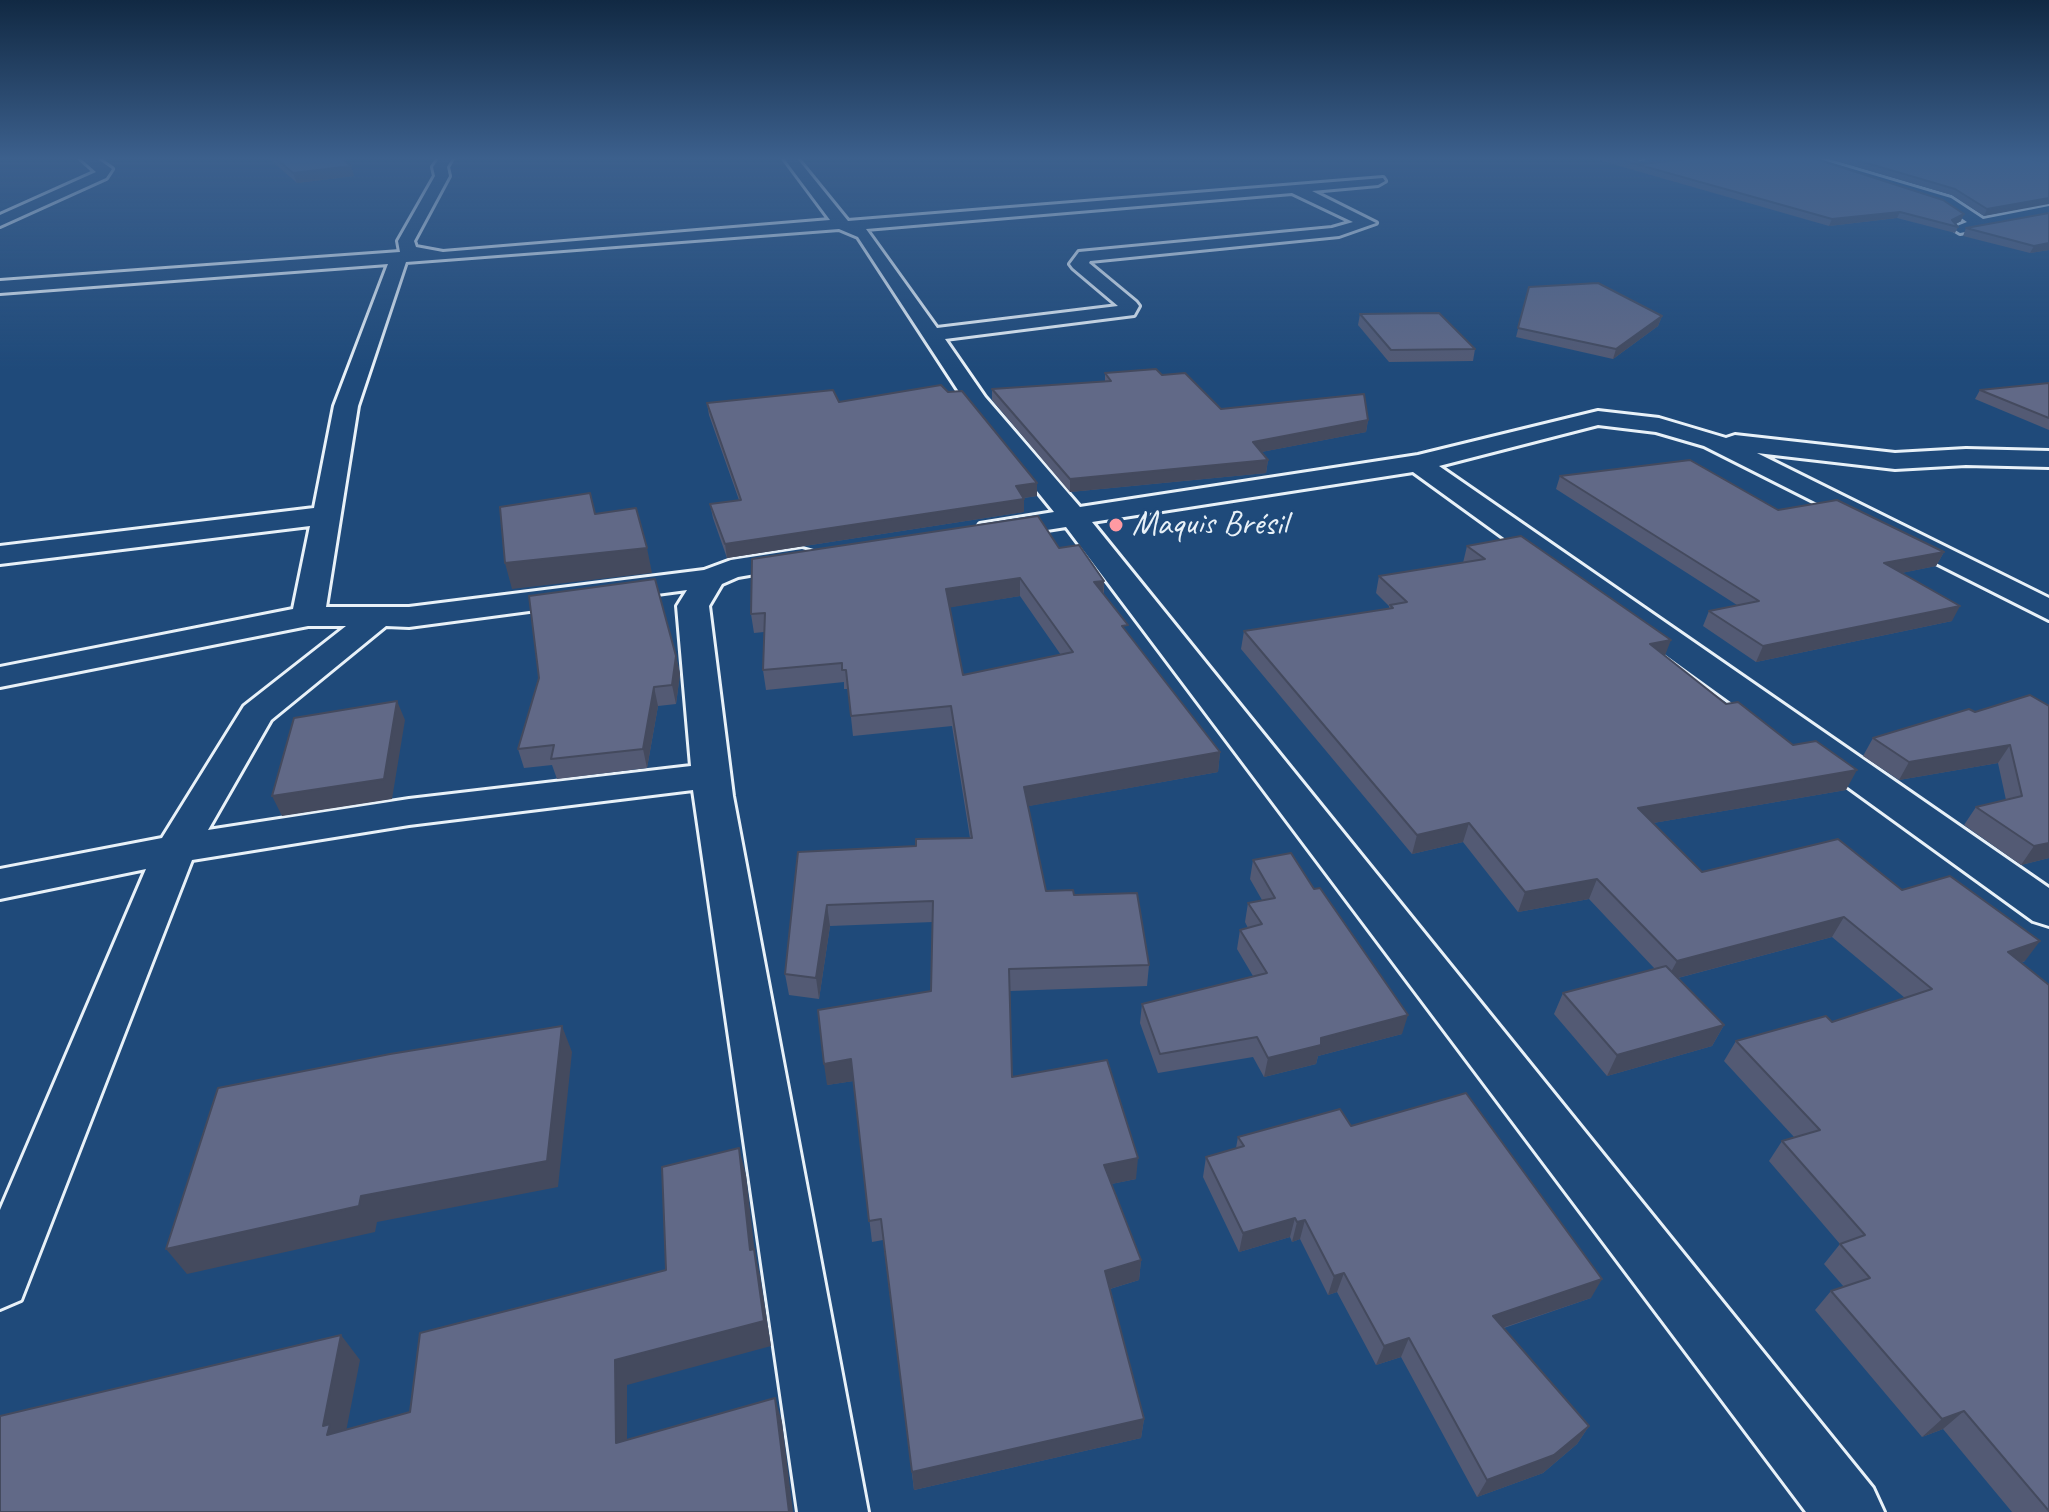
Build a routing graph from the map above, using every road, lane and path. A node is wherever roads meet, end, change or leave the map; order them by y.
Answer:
1 (413, 228) edge
2 (807, 228) edge
3 (849, 228) edge
4 (1352, 228) edge
5 (410, 256) junction
6 (0, 287) edge
7 (929, 335) junction
8 (1713, 441) junction
9 (2049, 459) edge
10 (1895, 461) junction
11 (1418, 463) junction
12 (1801, 485) junction
13 (328, 515) junction
14 (1074, 518) junction
15 (950, 536) edge
16 (841, 552) edge
17 (0, 555) edge
18 (710, 578) junction
19 (2049, 610) edge
20 (308, 616) junction
21 (378, 617) junction
22 (0, 677) edge
23 (711, 776) junction
24 (176, 849) junction
25 (0, 884) edge
26 (2049, 910) edge
27 (1, 1278) edge
28 (833, 1512) edge
29 (1849, 1512) edge

1 - 5 street
2 - 5 street
3 - 7 street
4 - 7 street
5 - 6 street
5 - 13 street
7 - 14 street
8 - 10 street
8 - 11 street
8 - 12 street
9 - 10 street
10 - 12 street
11 - 14 street
11 - 26 street
12 - 19 street
13 - 17 street
13 - 20 street
14 - 15 street
14 - 29 street
16 - 18 street
18 - 21 street
18 - 23 street
20 - 21 street
20 - 22 street
21 - 24 street
23 - 24 street
23 - 28 street
24 - 25 street
24 - 27 street

